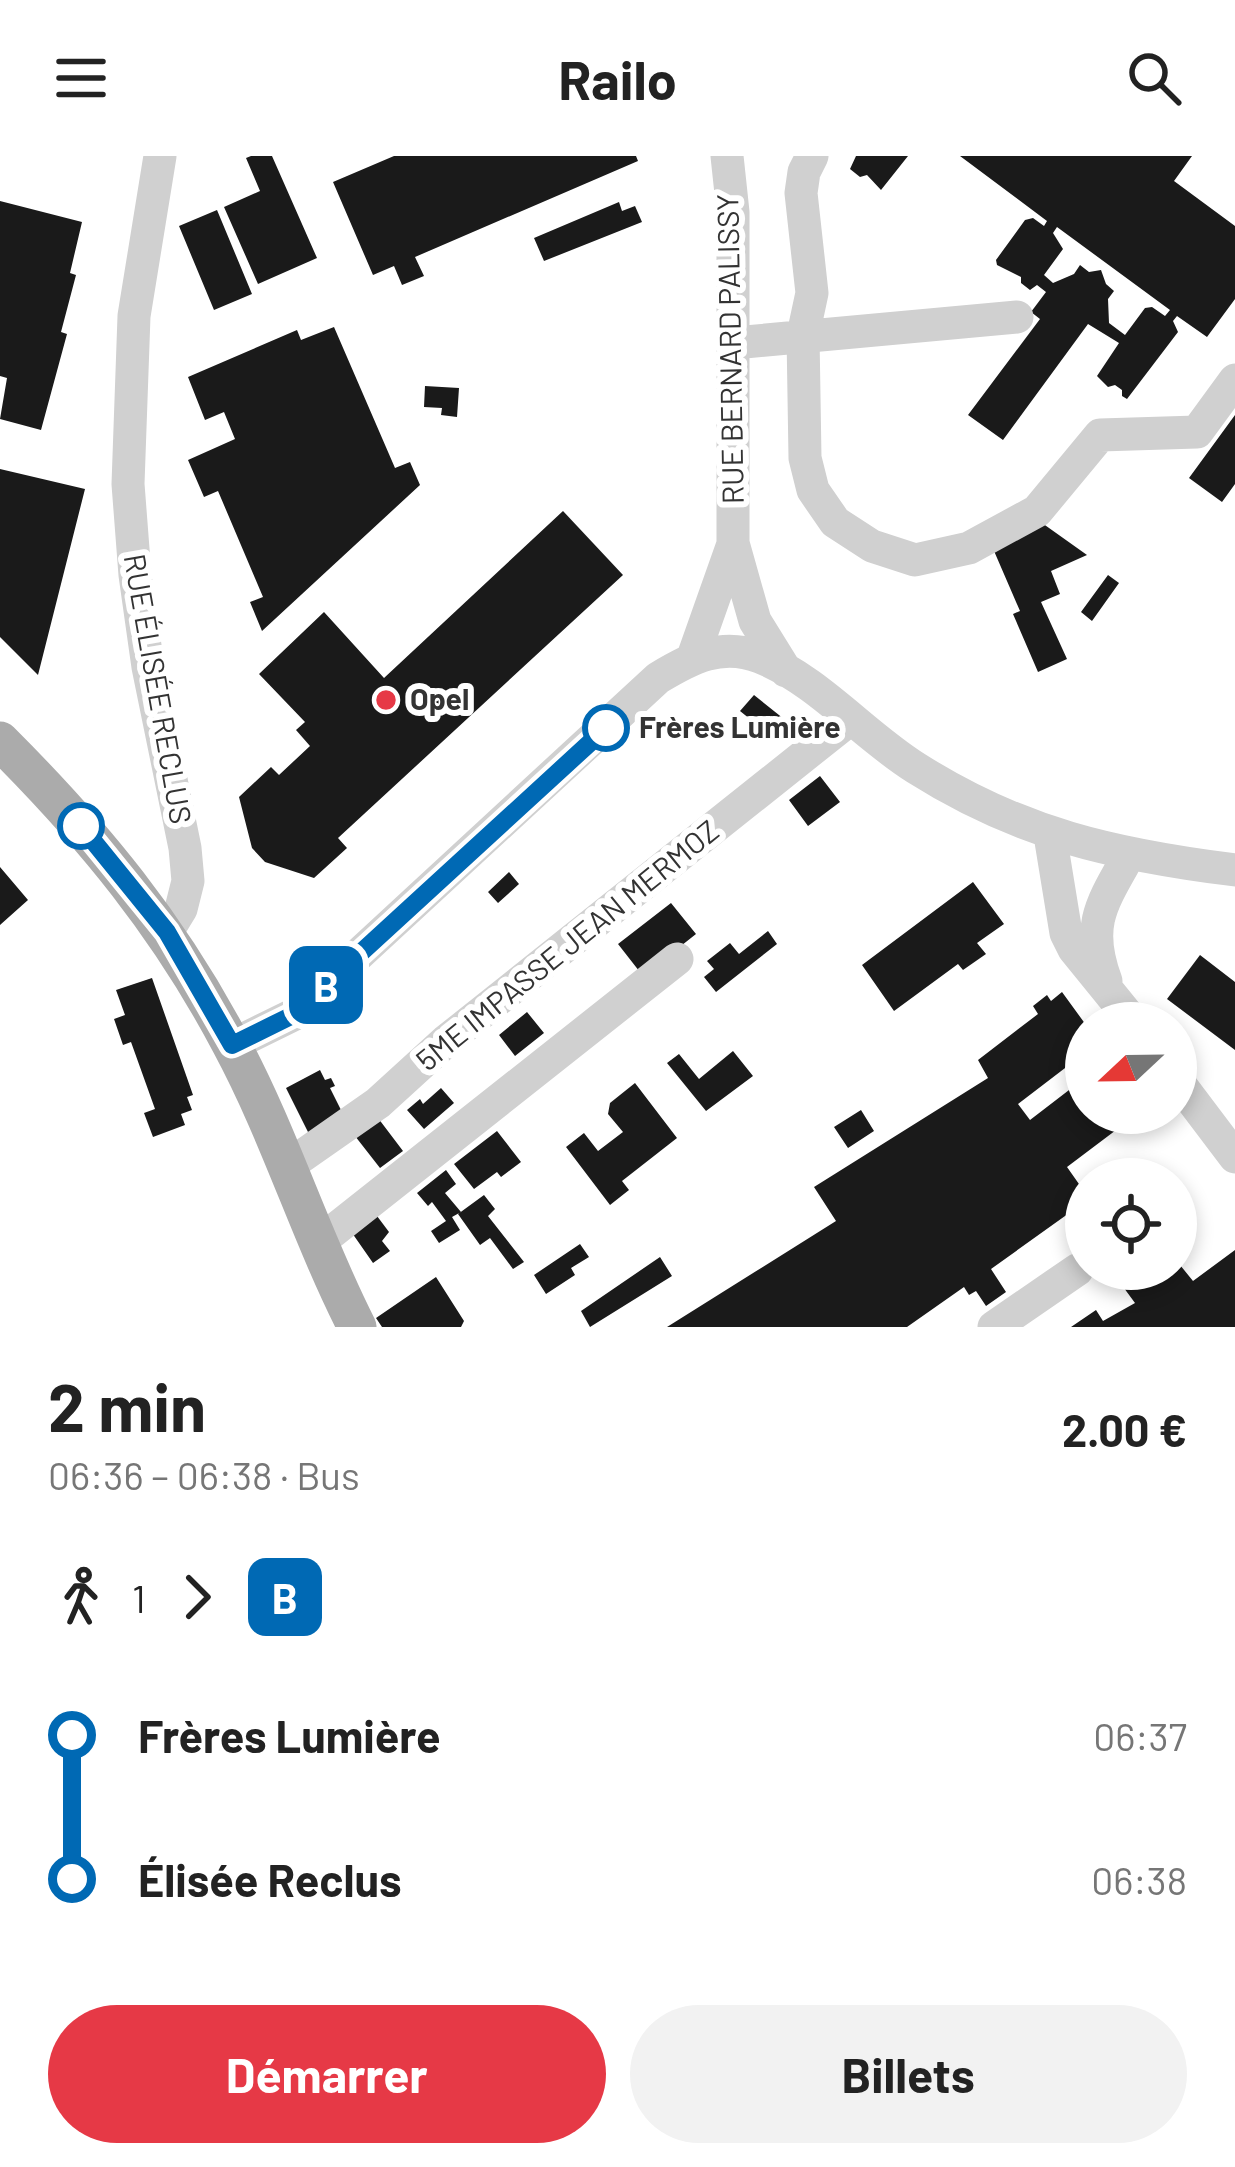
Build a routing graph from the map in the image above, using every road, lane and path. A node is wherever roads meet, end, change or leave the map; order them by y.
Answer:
1 (160, 156) edge
2 (727, 156) edge
3 (812, 156) edge
4 (1017, 316) dead end
5 (803, 335) junction
6 (734, 343) junction
7 (1235, 380) edge
8 (733, 543) junction
9 (693, 657) junction
10 (787, 673) junction
11 (849, 720) junction
12 (0, 741) edge
13 (1050, 835) junction
14 (1129, 855) junction
15 (1235, 870) edge
16 (167, 932) junction
17 (677, 959) dead end
18 (1110, 994) junction
19 (1117, 1002) edge
20 (232, 1045) junction
21 (1197, 1107) edge
22 (1235, 1157) edge
23 (285, 1168) junction
24 (318, 1244) junction
25 (1065, 1278) edge
26 (357, 1327) edge
27 (994, 1327) edge

1 - 16 street, RUE ÉLISÉE RECLUS
2 - 6 street, RUE BERNARD PALISSY
3 - 5 street
4 - 5 street
5 - 6 street
5 - 7 street
6 - 8 street, RUE BERNARD PALISSY
8 - 9 street, RUE BERNARD PALISSY
8 - 10 street, RUE BERNARD PALISSY
9 - 10 street
9 - 20 street
10 - 11 street
11 - 13 street
11 - 23 street, 5ME IMPASSE JEAN MERMOZ
12 - 16 main road
13 - 14 street
13 - 18 street
14 - 15 street
14 - 18 street
16 - 20 main road
17 - 24 street
18 - 19 street
20 - 23 main road
21 - 22 street
23 - 24 main road
24 - 26 main road
25 - 27 street

